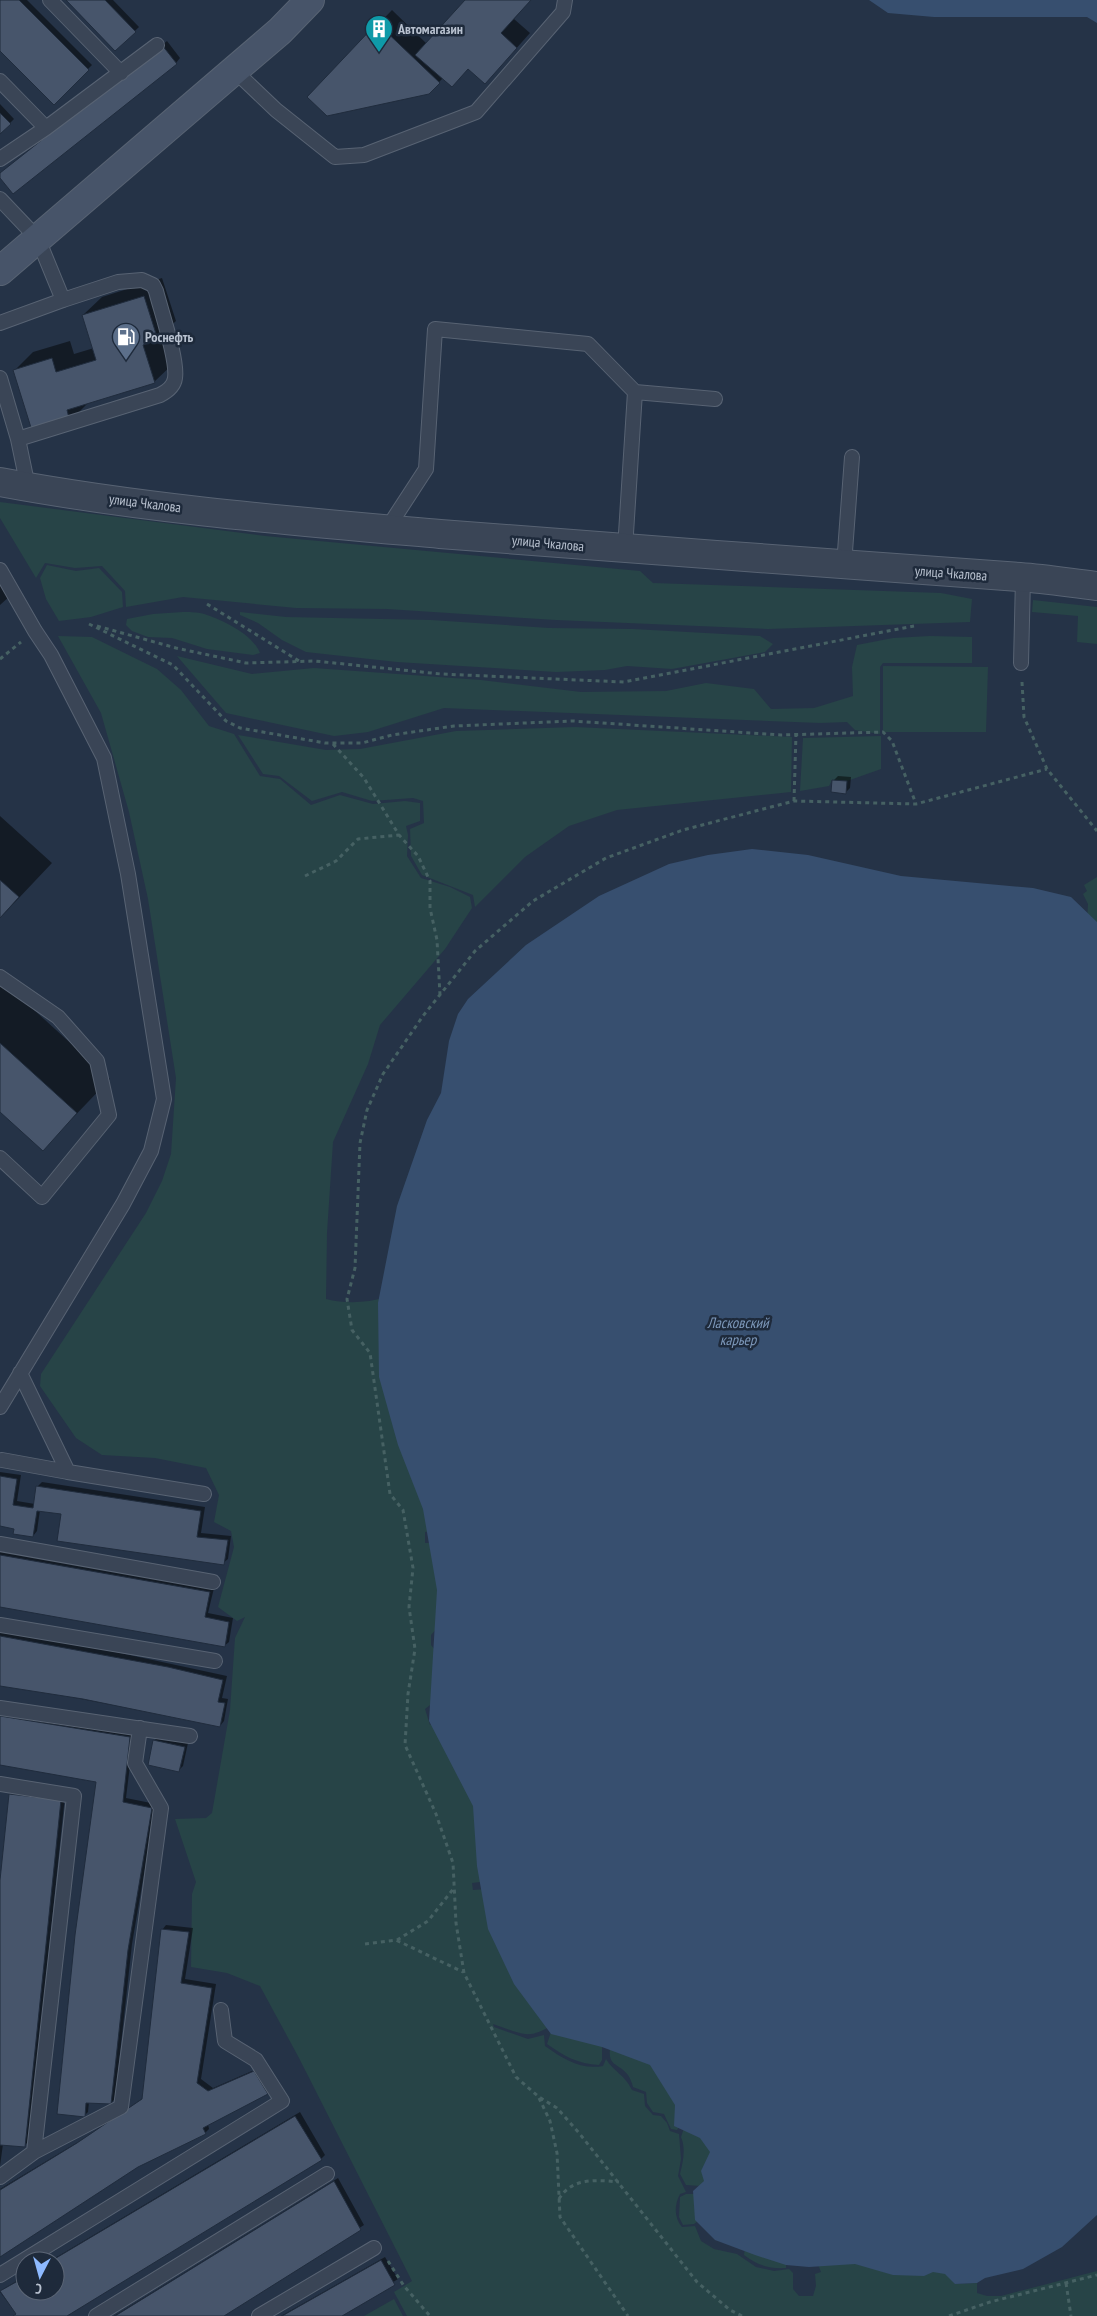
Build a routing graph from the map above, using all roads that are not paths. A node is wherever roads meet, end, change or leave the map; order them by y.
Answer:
1 (50, 0) edge
2 (310, 0) edge
3 (565, 0) edge
4 (157, 45) dead end
5 (234, 70) junction
6 (121, 73) junction
7 (0, 81) edge
8 (46, 128) junction
9 (0, 159) edge
10 (0, 199) edge
11 (38, 239) junction
12 (0, 271) edge
13 (63, 300) junction
14 (0, 323) edge
15 (0, 378) edge
16 (635, 392) junction
17 (715, 400) dead end
18 (18, 439) junction
19 (852, 457) dead end
20 (0, 482) edge
21 (28, 487) junction
22 (387, 529) junction
23 (625, 549) junction
24 (844, 565) junction
25 (0, 570) edge
26 (1023, 578) junction
27 (1097, 586) edge
28 (1021, 663) road end
29 (0, 978) edge
30 (0, 1158) edge
31 (20, 1373) junction
32 (0, 1407) edge
33 (2, 1460) dead end
34 (68, 1472) junction
35 (204, 1494) dead end
36 (0, 1544) edge
37 (213, 1582) dead end
38 (0, 1625) edge
39 (215, 1662) dead end
40 (0, 1708) edge
41 (140, 1728) junction
42 (190, 1736) dead end
43 (0, 1784) edge
44 (221, 2010) dead end
45 (34, 2152) junction
46 (327, 2174) dead end
47 (0, 2177) edge
48 (374, 2248) road end
49 (0, 2275) edge
50 (96, 2316) edge
51 (259, 2316) edge

1 - 6 lane
2 - 5 main road
3 - 5 lane
4 - 6 lane
5 - 11 main road
6 - 8 lane
7 - 8 lane
8 - 9 lane
10 - 11 lane
11 - 12 main road
11 - 13 lane
13 - 14 lane
13 - 18 lane
15 - 18 lane
16 - 17 lane
16 - 22 lane
16 - 23 lane
18 - 21 lane
19 - 24 lane
20 - 21 street, улица Чкалова
21 - 22 street, улица Чкалова
22 - 23 street, улица Чкалова
23 - 24 street, улица Чкалова
24 - 26 street, улица Чкалова
25 - 31 lane
26 - 27 street, улица Чкалова
26 - 28 lane
29 - 30 lane
31 - 32 lane
31 - 34 lane
33 - 34 lane
34 - 35 lane
36 - 37 lane
38 - 39 lane
40 - 41 lane
41 - 42 lane
41 - 45 lane
43 - 45 lane
44 - 49 lane
45 - 47 lane
46 - 50 lane
48 - 51 lane

